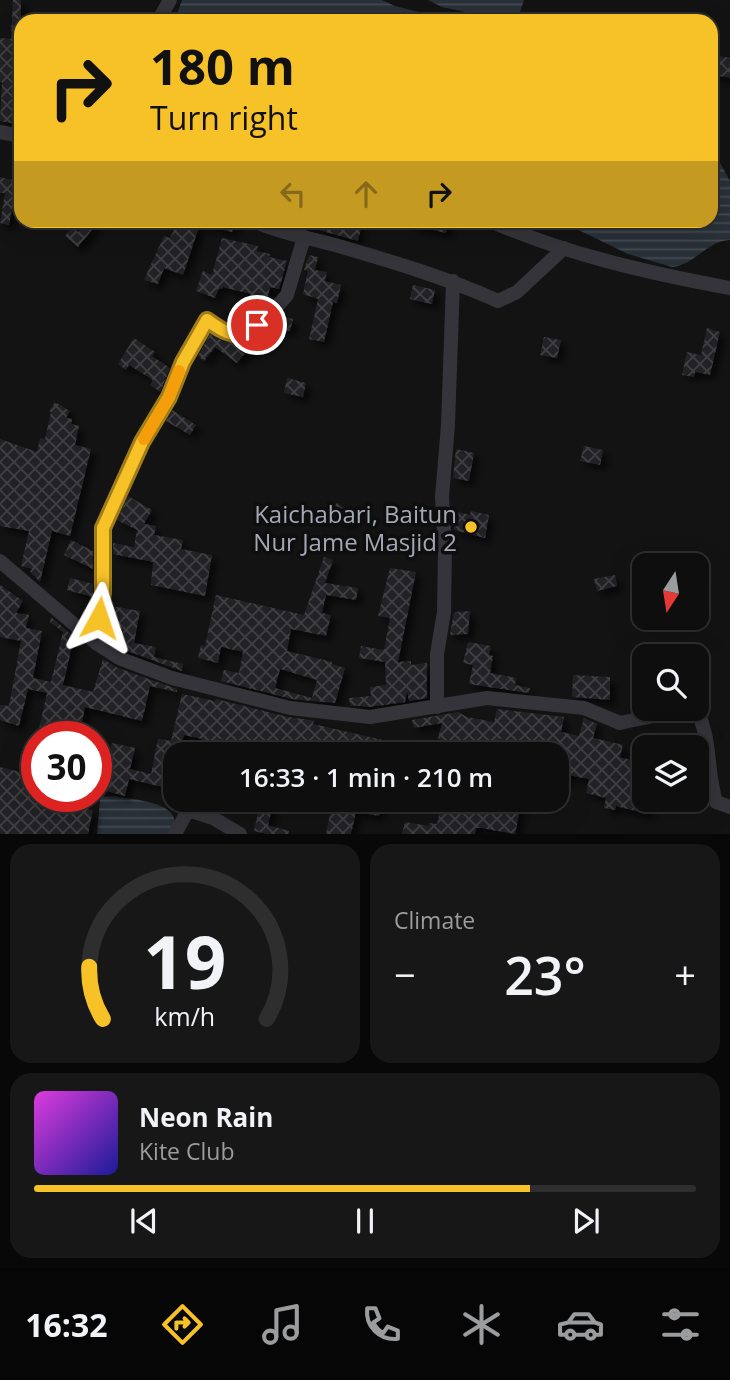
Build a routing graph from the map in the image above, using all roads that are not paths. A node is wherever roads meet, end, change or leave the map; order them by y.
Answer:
1 (267, 228) edge
2 (510, 228) edge
3 (304, 237) junction
4 (564, 248) junction
5 (453, 281) junction
6 (730, 288) edge
7 (0, 561) edge
8 (96, 643) junction
9 (437, 707) junction
10 (730, 807) edge
11 (175, 834) edge
12 (240, 834) edge

1 - 3 street
2 - 4 street
3 - 5 street
3 - 8 street
4 - 5 street
4 - 6 street
5 - 9 street
7 - 8 street
8 - 9 street
9 - 10 street
11 - 12 street

